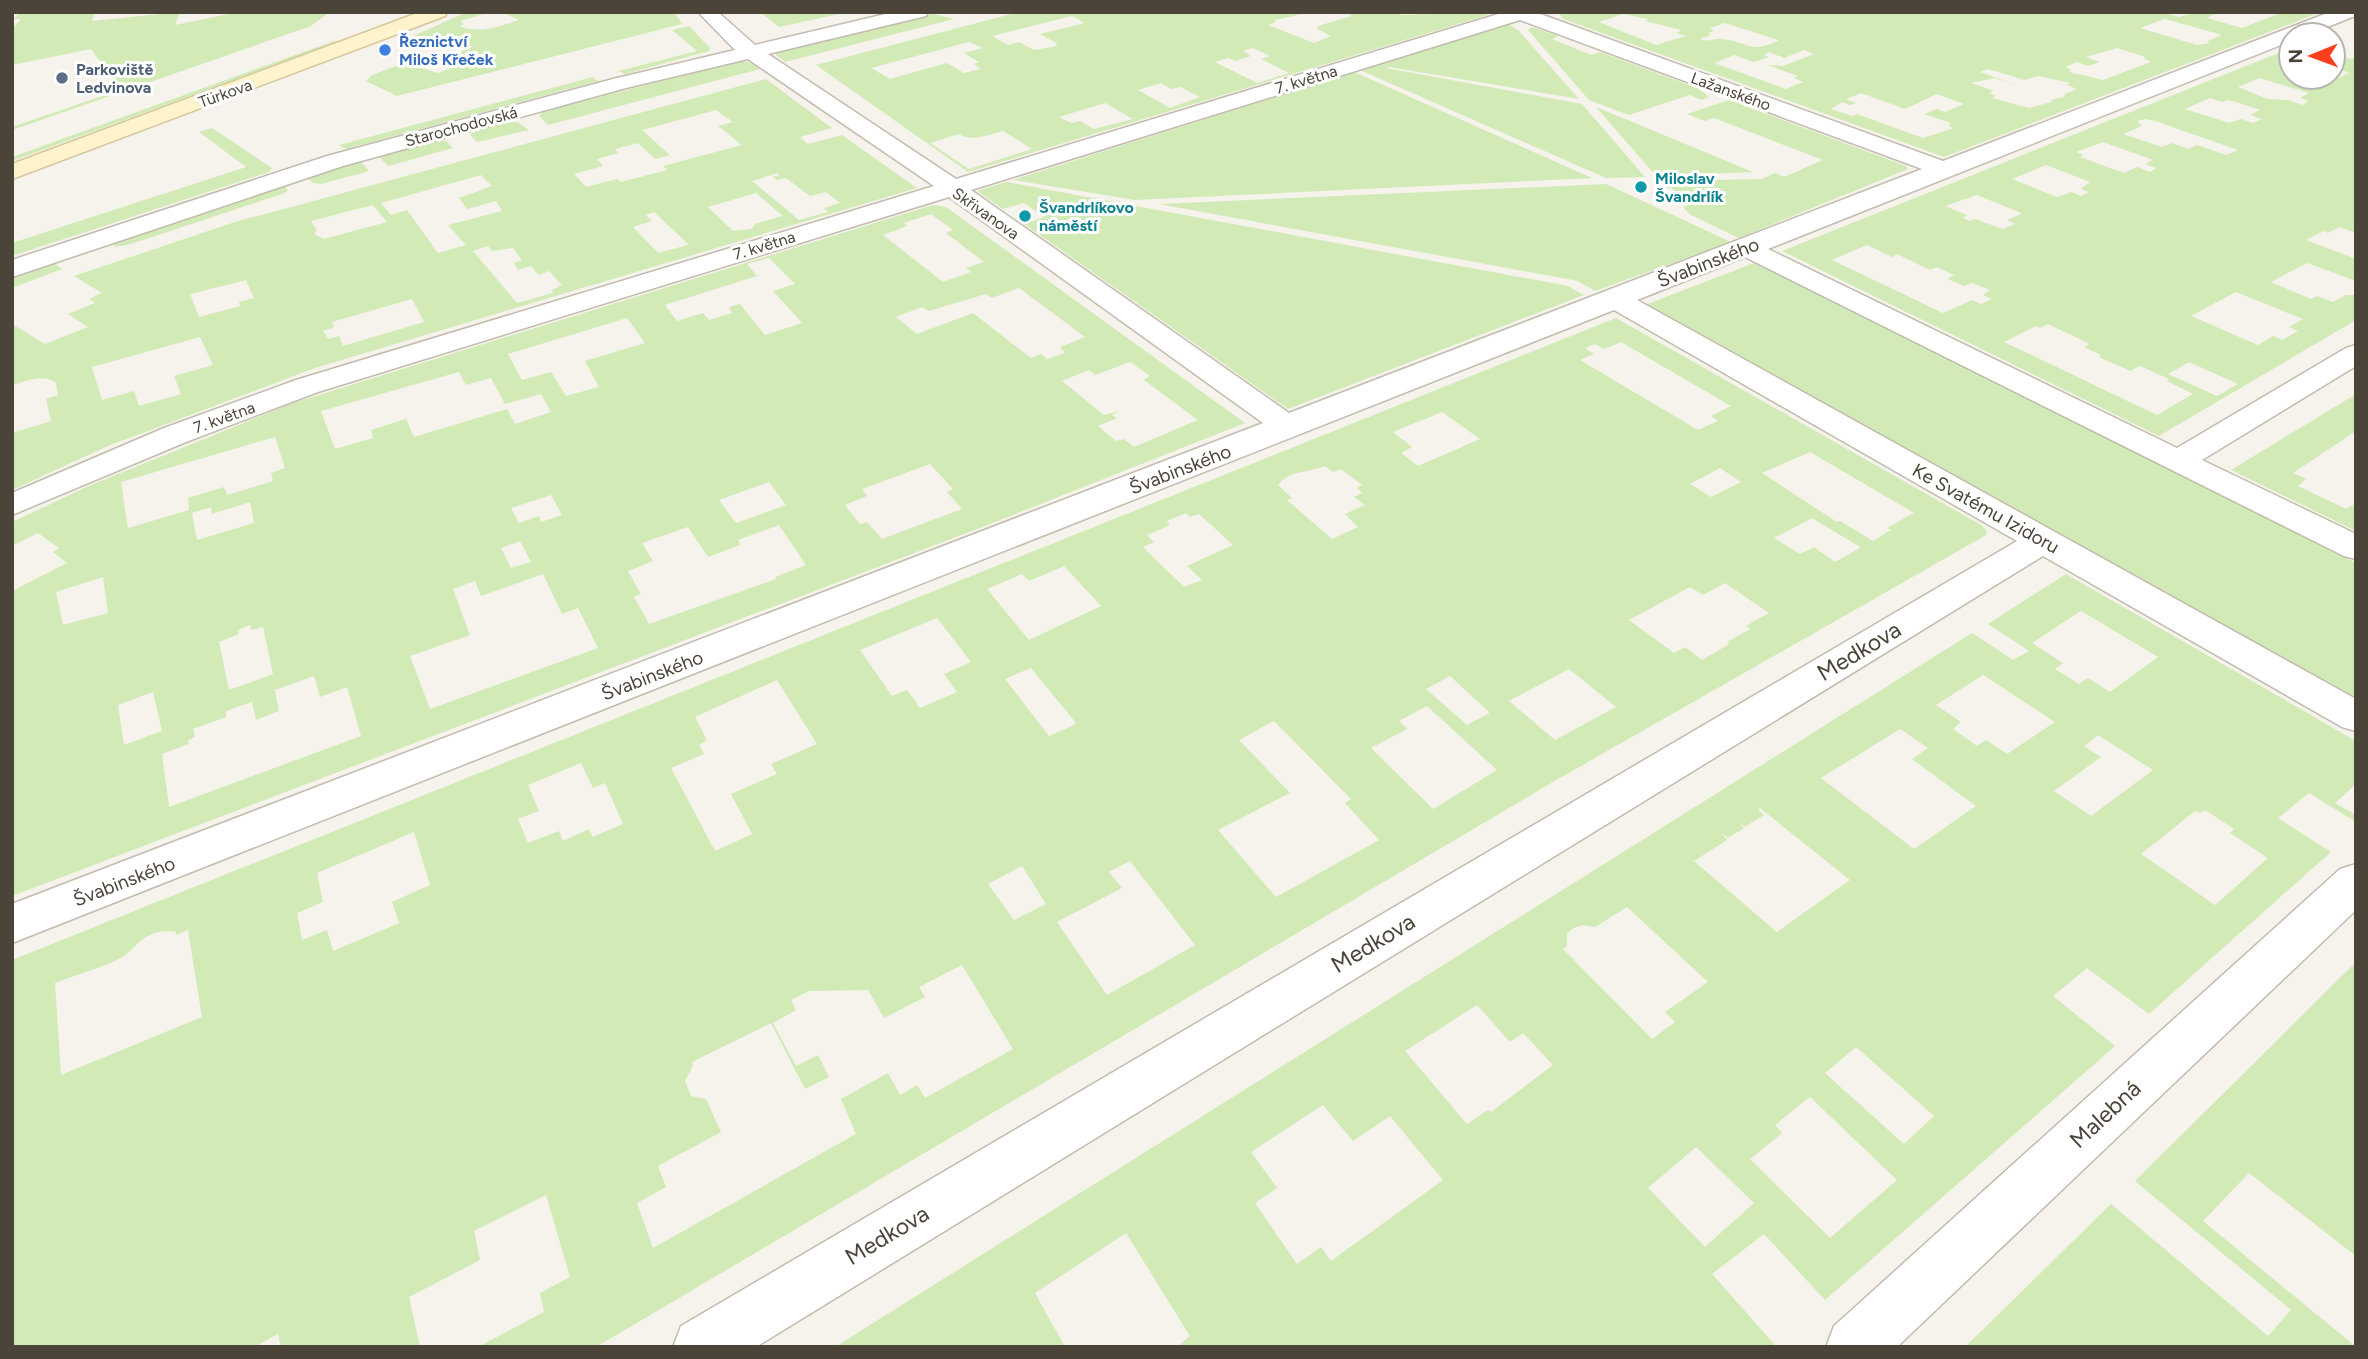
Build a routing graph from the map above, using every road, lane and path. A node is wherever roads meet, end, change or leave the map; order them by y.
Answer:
1 (389, 12) edge
2 (438, 12) edge
3 (707, 12) edge
4 (919, 12) edge
5 (2348, 12) edge
6 (1521, 13) edge
7 (750, 50) junction
8 (39, 140) dead end
9 (1946, 170) junction
10 (12, 172) edge
11 (951, 188) junction
12 (1744, 247) junction
13 (12, 269) edge
14 (1615, 299) junction
15 (2356, 354) edge
16 (1289, 428) junction
17 (2179, 460) junction
18 (12, 505) edge
19 (2044, 540) junction
20 (2356, 548) edge
21 (2356, 717) edge
22 (2356, 882) edge
23 (12, 924) edge
24 (702, 1347) edge
25 (1855, 1347) edge

1 - 8 main road, Türkova
2 - 10 main road, Türkova
3 - 7 street, Skřivanova
4 - 7 street, Starochodovská
5 - 9 street, Švabinského
6 - 9 street, Lažanského
6 - 11 street, 7. května
7 - 11 street, Skřivanova
7 - 13 street, Starochodovská
9 - 12 street, Švabinského
11 - 16 street, Skřivanova
11 - 18 street, 7. května
12 - 14 street, Švabinského
12 - 17 street
14 - 16 street, Švabinského
14 - 19 street, Ke Svatému Izidoru
15 - 17 street
16 - 23 street, Švabinského
17 - 20 street
19 - 21 street, Ke Svatému Izidoru
19 - 24 street, Medkova
22 - 25 street, Malebná

